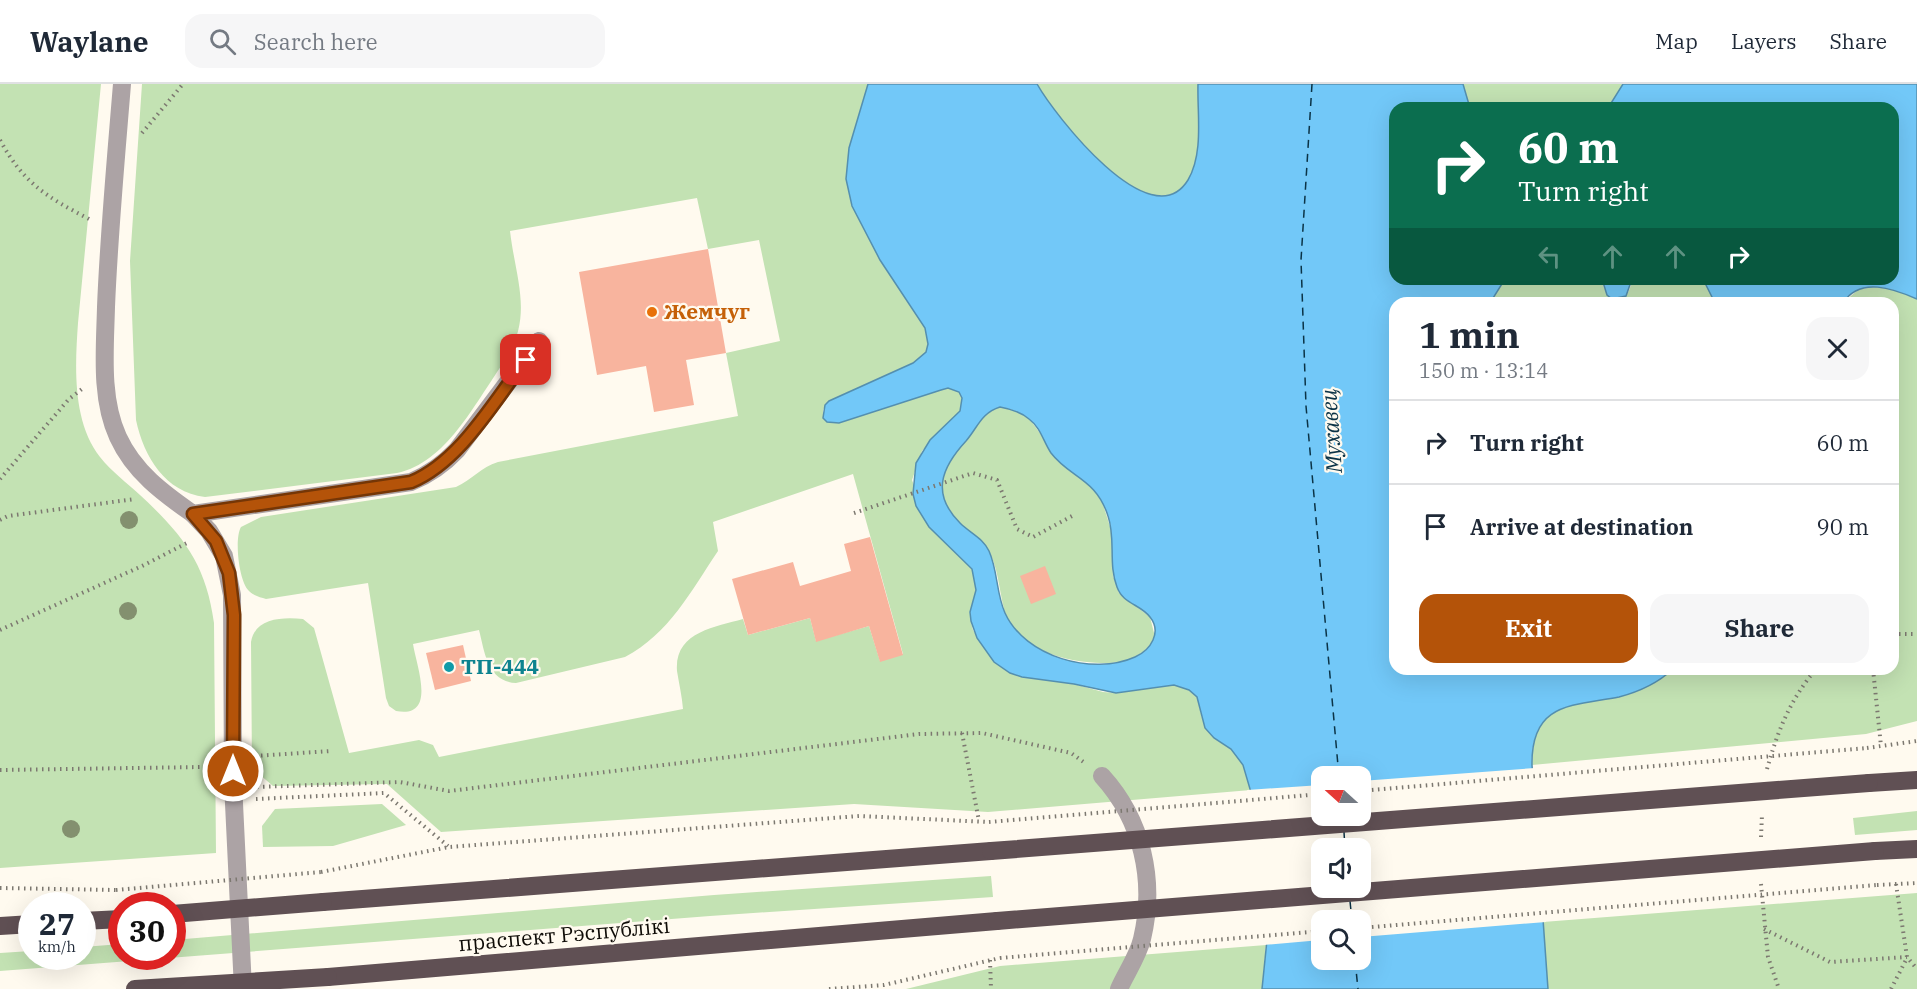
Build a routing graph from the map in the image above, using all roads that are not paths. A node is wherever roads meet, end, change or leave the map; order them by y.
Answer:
1 (122, 84) edge
2 (540, 342) dead end
3 (193, 514) junction
4 (1102, 776) road end
5 (1917, 780) edge
6 (1917, 849) edge
7 (186, 913) edge
8 (18, 925) edge
9 (0, 926) edge
10 (135, 989) edge
11 (243, 989) edge
12 (1119, 989) edge

1 - 3 street
2 - 3 street
3 - 11 street
4 - 12 street
5 - 7 highway, bridge
6 - 10 highway, праспект Рэспублікі, bridge
8 - 9 highway

